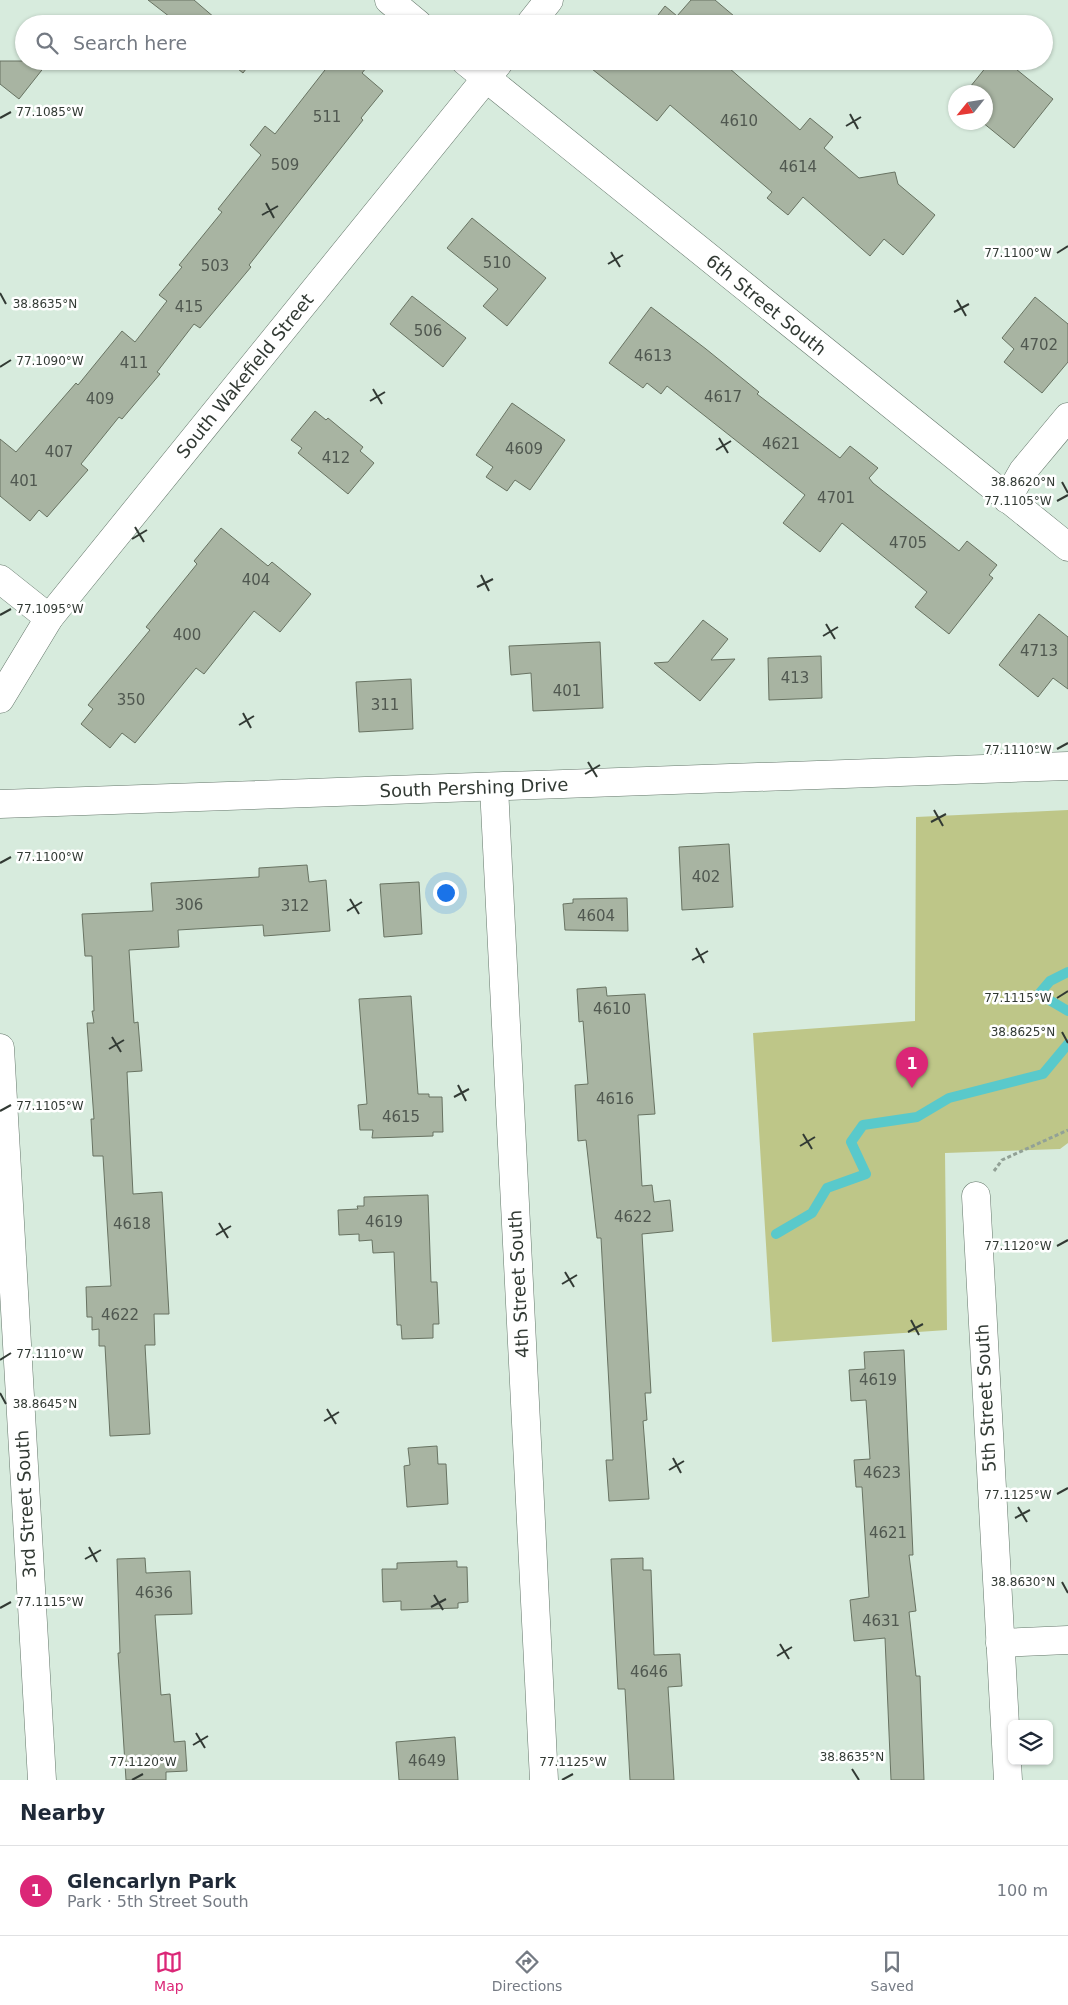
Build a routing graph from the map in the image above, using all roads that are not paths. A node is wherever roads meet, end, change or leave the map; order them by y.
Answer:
1 (389, 0) edge
2 (549, 0) edge
3 (407, 15) edge
4 (537, 15) edge
5 (493, 70) edge
6 (1068, 417) edge
7 (1008, 499) junction
8 (1068, 547) edge
9 (0, 579) edge
10 (49, 618) junction
11 (0, 699) edge
12 (1068, 766) edge
13 (494, 787) junction
14 (0, 804) edge
15 (0, 1048) edge
16 (976, 1196) road end
17 (1068, 1640) edge
18 (1000, 1643) junction
19 (42, 1780) edge
20 (544, 1780) edge
21 (1008, 1780) edge

1 - 3 street
2 - 4 street
5 - 7 street, 6th Street South
5 - 10 street, South Wakefield Street
6 - 7 street
7 - 8 street, 6th Street South
9 - 10 street
10 - 11 street, South Wakefield Street
12 - 13 street, South Pershing Drive
13 - 14 street, South Pershing Drive
13 - 20 street, 4th Street South
15 - 19 street, 3rd Street South
16 - 18 street, 5th Street South
17 - 18 street
18 - 21 street, 5th Street South

